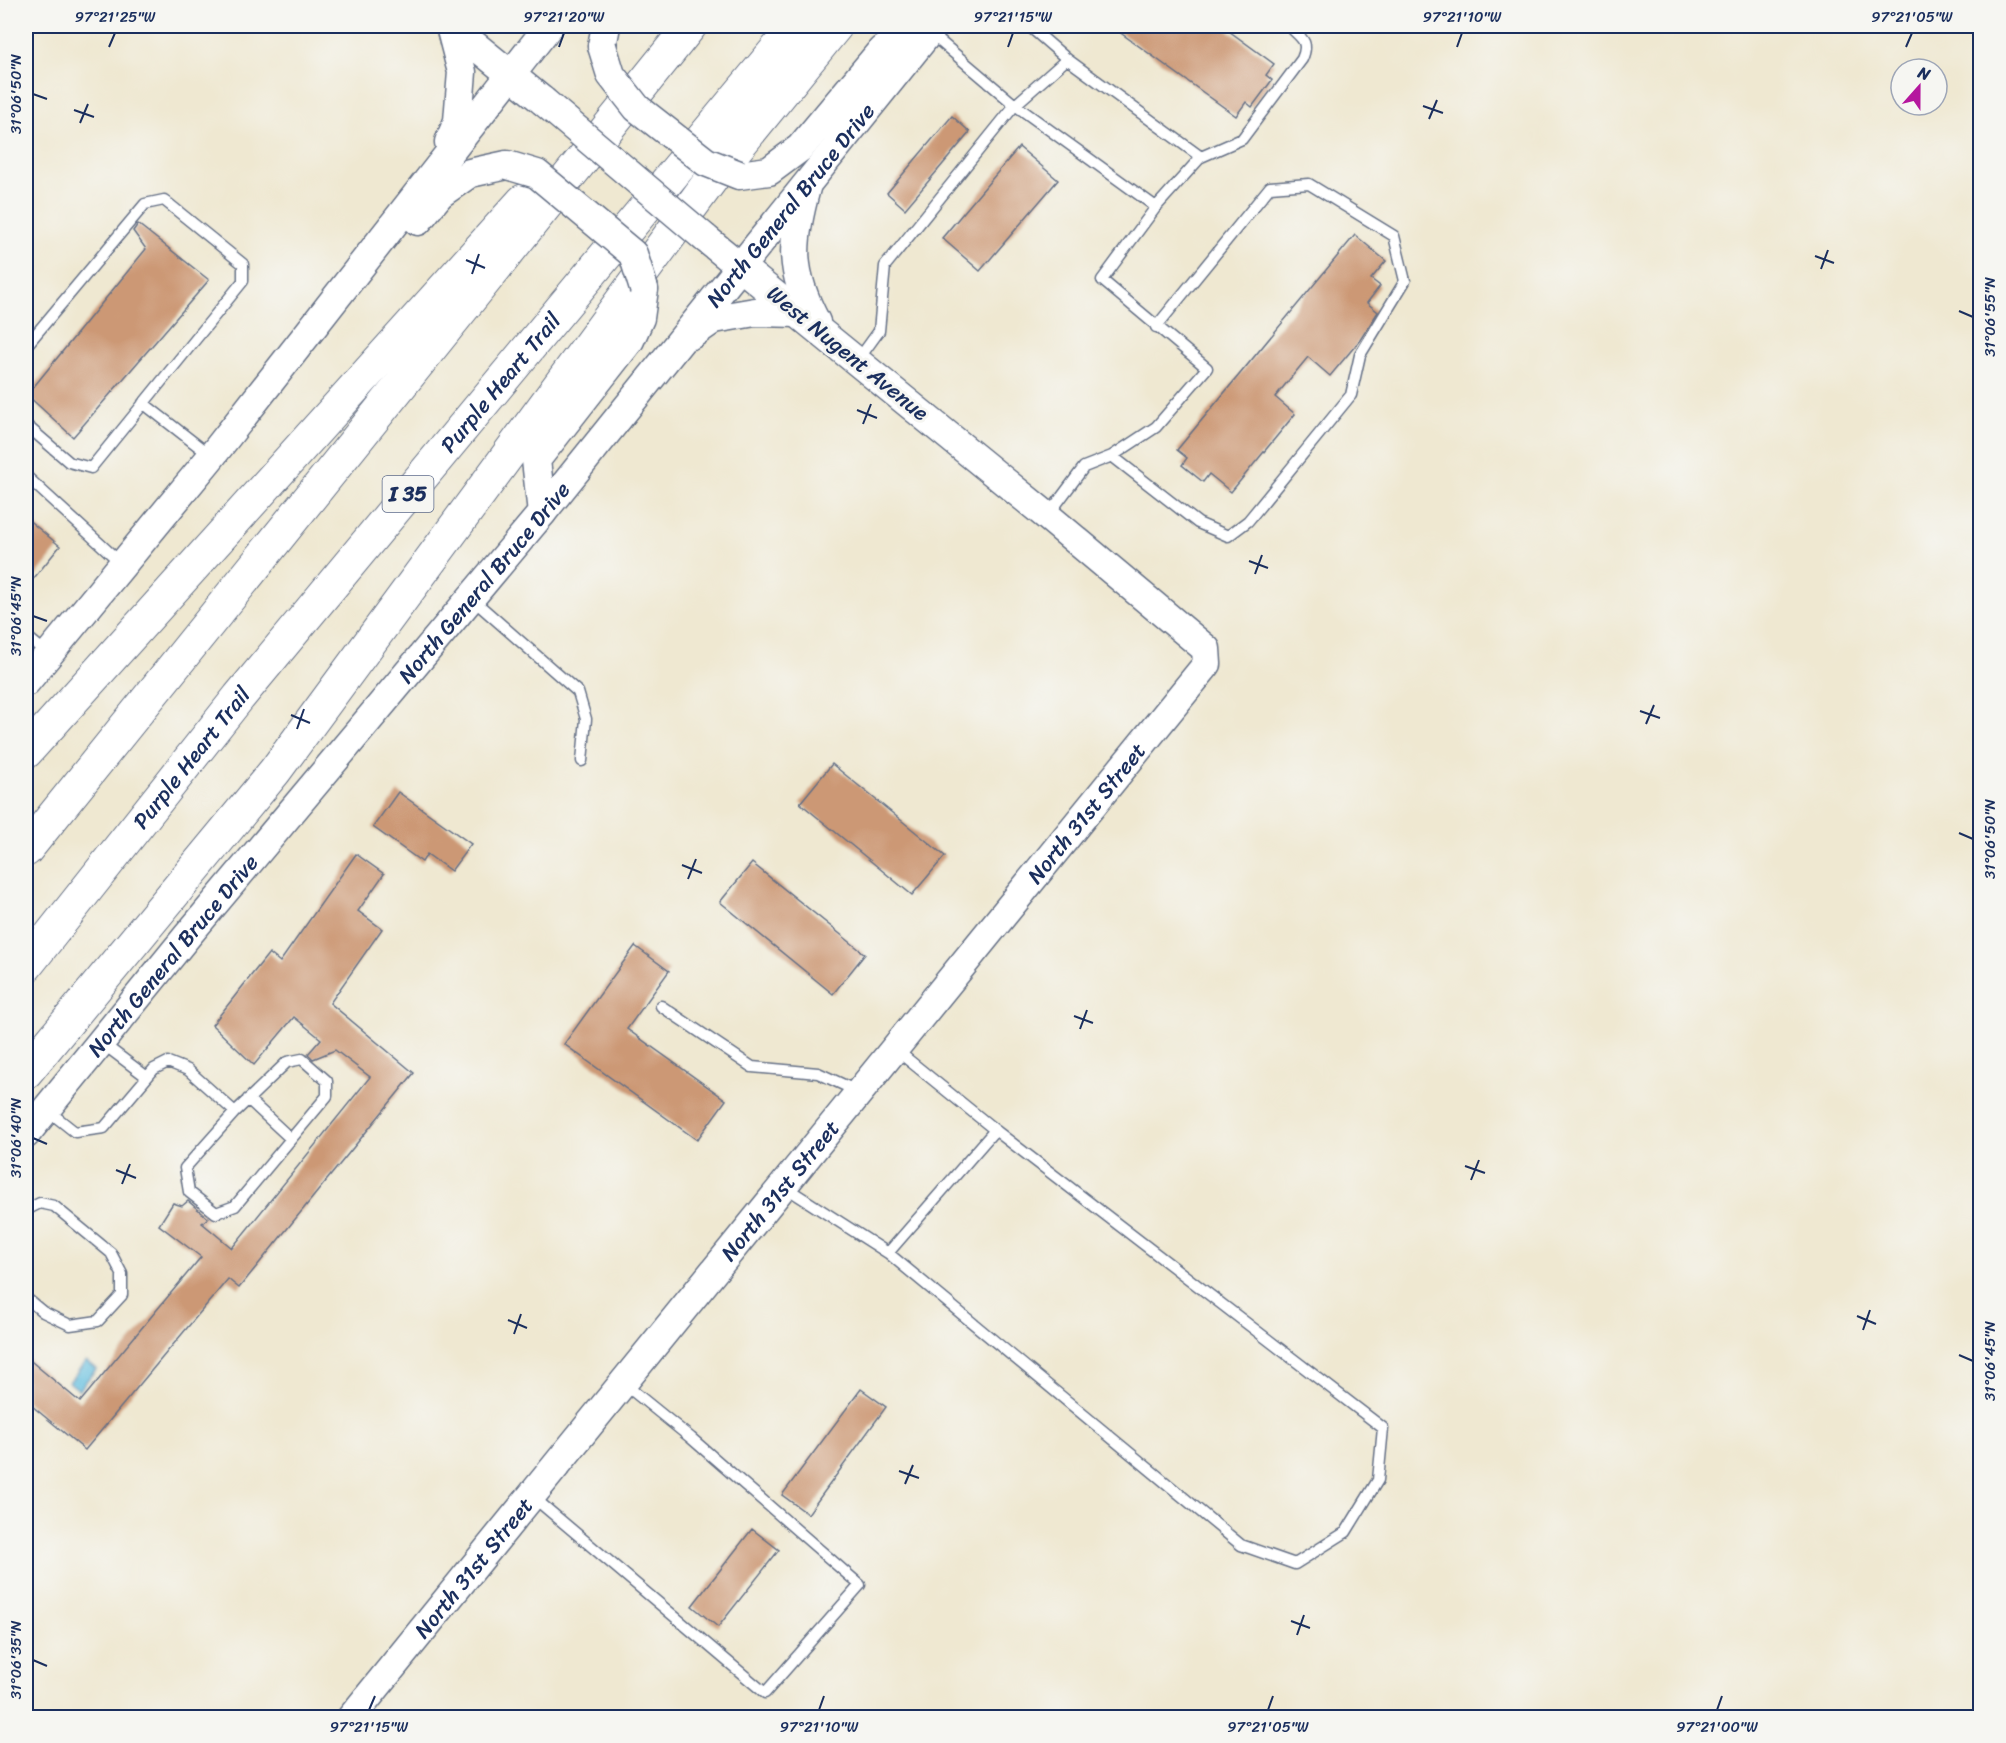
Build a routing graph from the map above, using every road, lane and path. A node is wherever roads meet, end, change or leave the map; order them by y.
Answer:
1 (450, 26) edge
2 (549, 26) edge
3 (681, 26) edge
4 (690, 26) edge
5 (796, 26) edge
6 (836, 26) edge
7 (1029, 26) edge
8 (1289, 26) edge
9 (927, 28) edge
10 (604, 36) edge
11 (1067, 59) junction
12 (510, 74) junction
13 (1015, 105) junction
14 (1201, 157) junction
15 (438, 166) junction
16 (808, 181) junction
17 (1156, 207) junction
18 (740, 265) junction
19 (350, 279) junction
20 (809, 321) junction
21 (1156, 327) junction
22 (677, 344) junction
23 (26, 346) edge
24 (858, 360) junction
25 (143, 403) junction
26 (26, 425) edge
27 (1112, 456) junction
28 (211, 457) junction
29 (26, 476) edge
30 (542, 513) junction
31 (1047, 516) junction
32 (122, 564) junction
33 (471, 598) junction
34 (26, 636) edge
35 (48, 654) junction
36 (1207, 664) joint
37 (26, 682) edge
38 (26, 752) edge
39 (582, 761) dead end
40 (26, 850) edge
41 (26, 966) edge
42 (661, 1006) dead end
43 (101, 1042) junction
44 (894, 1049) junction
45 (26, 1072) edge
46 (147, 1077) junction
47 (859, 1092) junction
48 (248, 1099) junction
49 (46, 1109) junction
50 (235, 1112) junction
51 (995, 1130) junction
52 (26, 1134) edge
53 (291, 1139) junction
54 (783, 1186) junction
55 (26, 1210) edge
56 (888, 1252) junction
57 (26, 1298) edge
58 (623, 1383) junction
59 (531, 1496) junction
60 (351, 1718) edge

1 - 12 main road, West Nugent Avenue
1 - 15 main road
2 - 12 main road
3 - 38 highway
4 - 40 highway
5 - 41 highway, Purple Heart Trail / I 35
6 - 45 highway
7 - 11 lane
8 - 14 lane
9 - 10 main road, bridge
9 - 13 lane
9 - 16 main road, North General Bruce Drive
11 - 13 lane
11 - 14 lane
12 - 15 main road
12 - 18 main road, West Nugent Avenue, bridge
13 - 17 lane
13 - 24 lane
14 - 17 lane
15 - 19 main road
16 - 18 main road, North General Bruce Drive
16 - 20 main road
17 - 21 lane
18 - 20 main road, West Nugent Avenue
18 - 22 main road, North General Bruce Drive
19 - 28 main road
19 - 30 main road, bridge
20 - 22 main road
20 - 24 main road, West Nugent Avenue
21 - 27 lane
21 - 27 lane
22 - 30 main road, North General Bruce Drive
23 - 25 lane
24 - 31 main road, West Nugent Avenue
25 - 26 lane
25 - 28 lane
27 - 31 lane
28 - 32 main road
29 - 32 lane
30 - 33 main road, North General Bruce Drive
31 - 36 main road, West Nugent Avenue
32 - 35 main road
33 - 39 lane
33 - 43 main road, North General Bruce Drive
34 - 35 lane
35 - 37 main road
36 - 44 main road, North 31st Street
42 - 47 lane
43 - 46 lane
43 - 49 main road, North General Bruce Drive
44 - 47 main road, North 31st Street
44 - 51 lane
46 - 49 lane
46 - 50 lane
47 - 54 main road, North 31st Street
48 - 50 lane
48 - 53 lane
48 - 53 lane
49 - 52 main road, North General Bruce Drive
50 - 53 lane
51 - 56 lane
51 - 56 lane
54 - 56 lane
54 - 58 main road, North 31st Street
55 - 57 lane
58 - 59 main road, North 31st Street
58 - 59 lane
59 - 60 main road, North 31st Street

